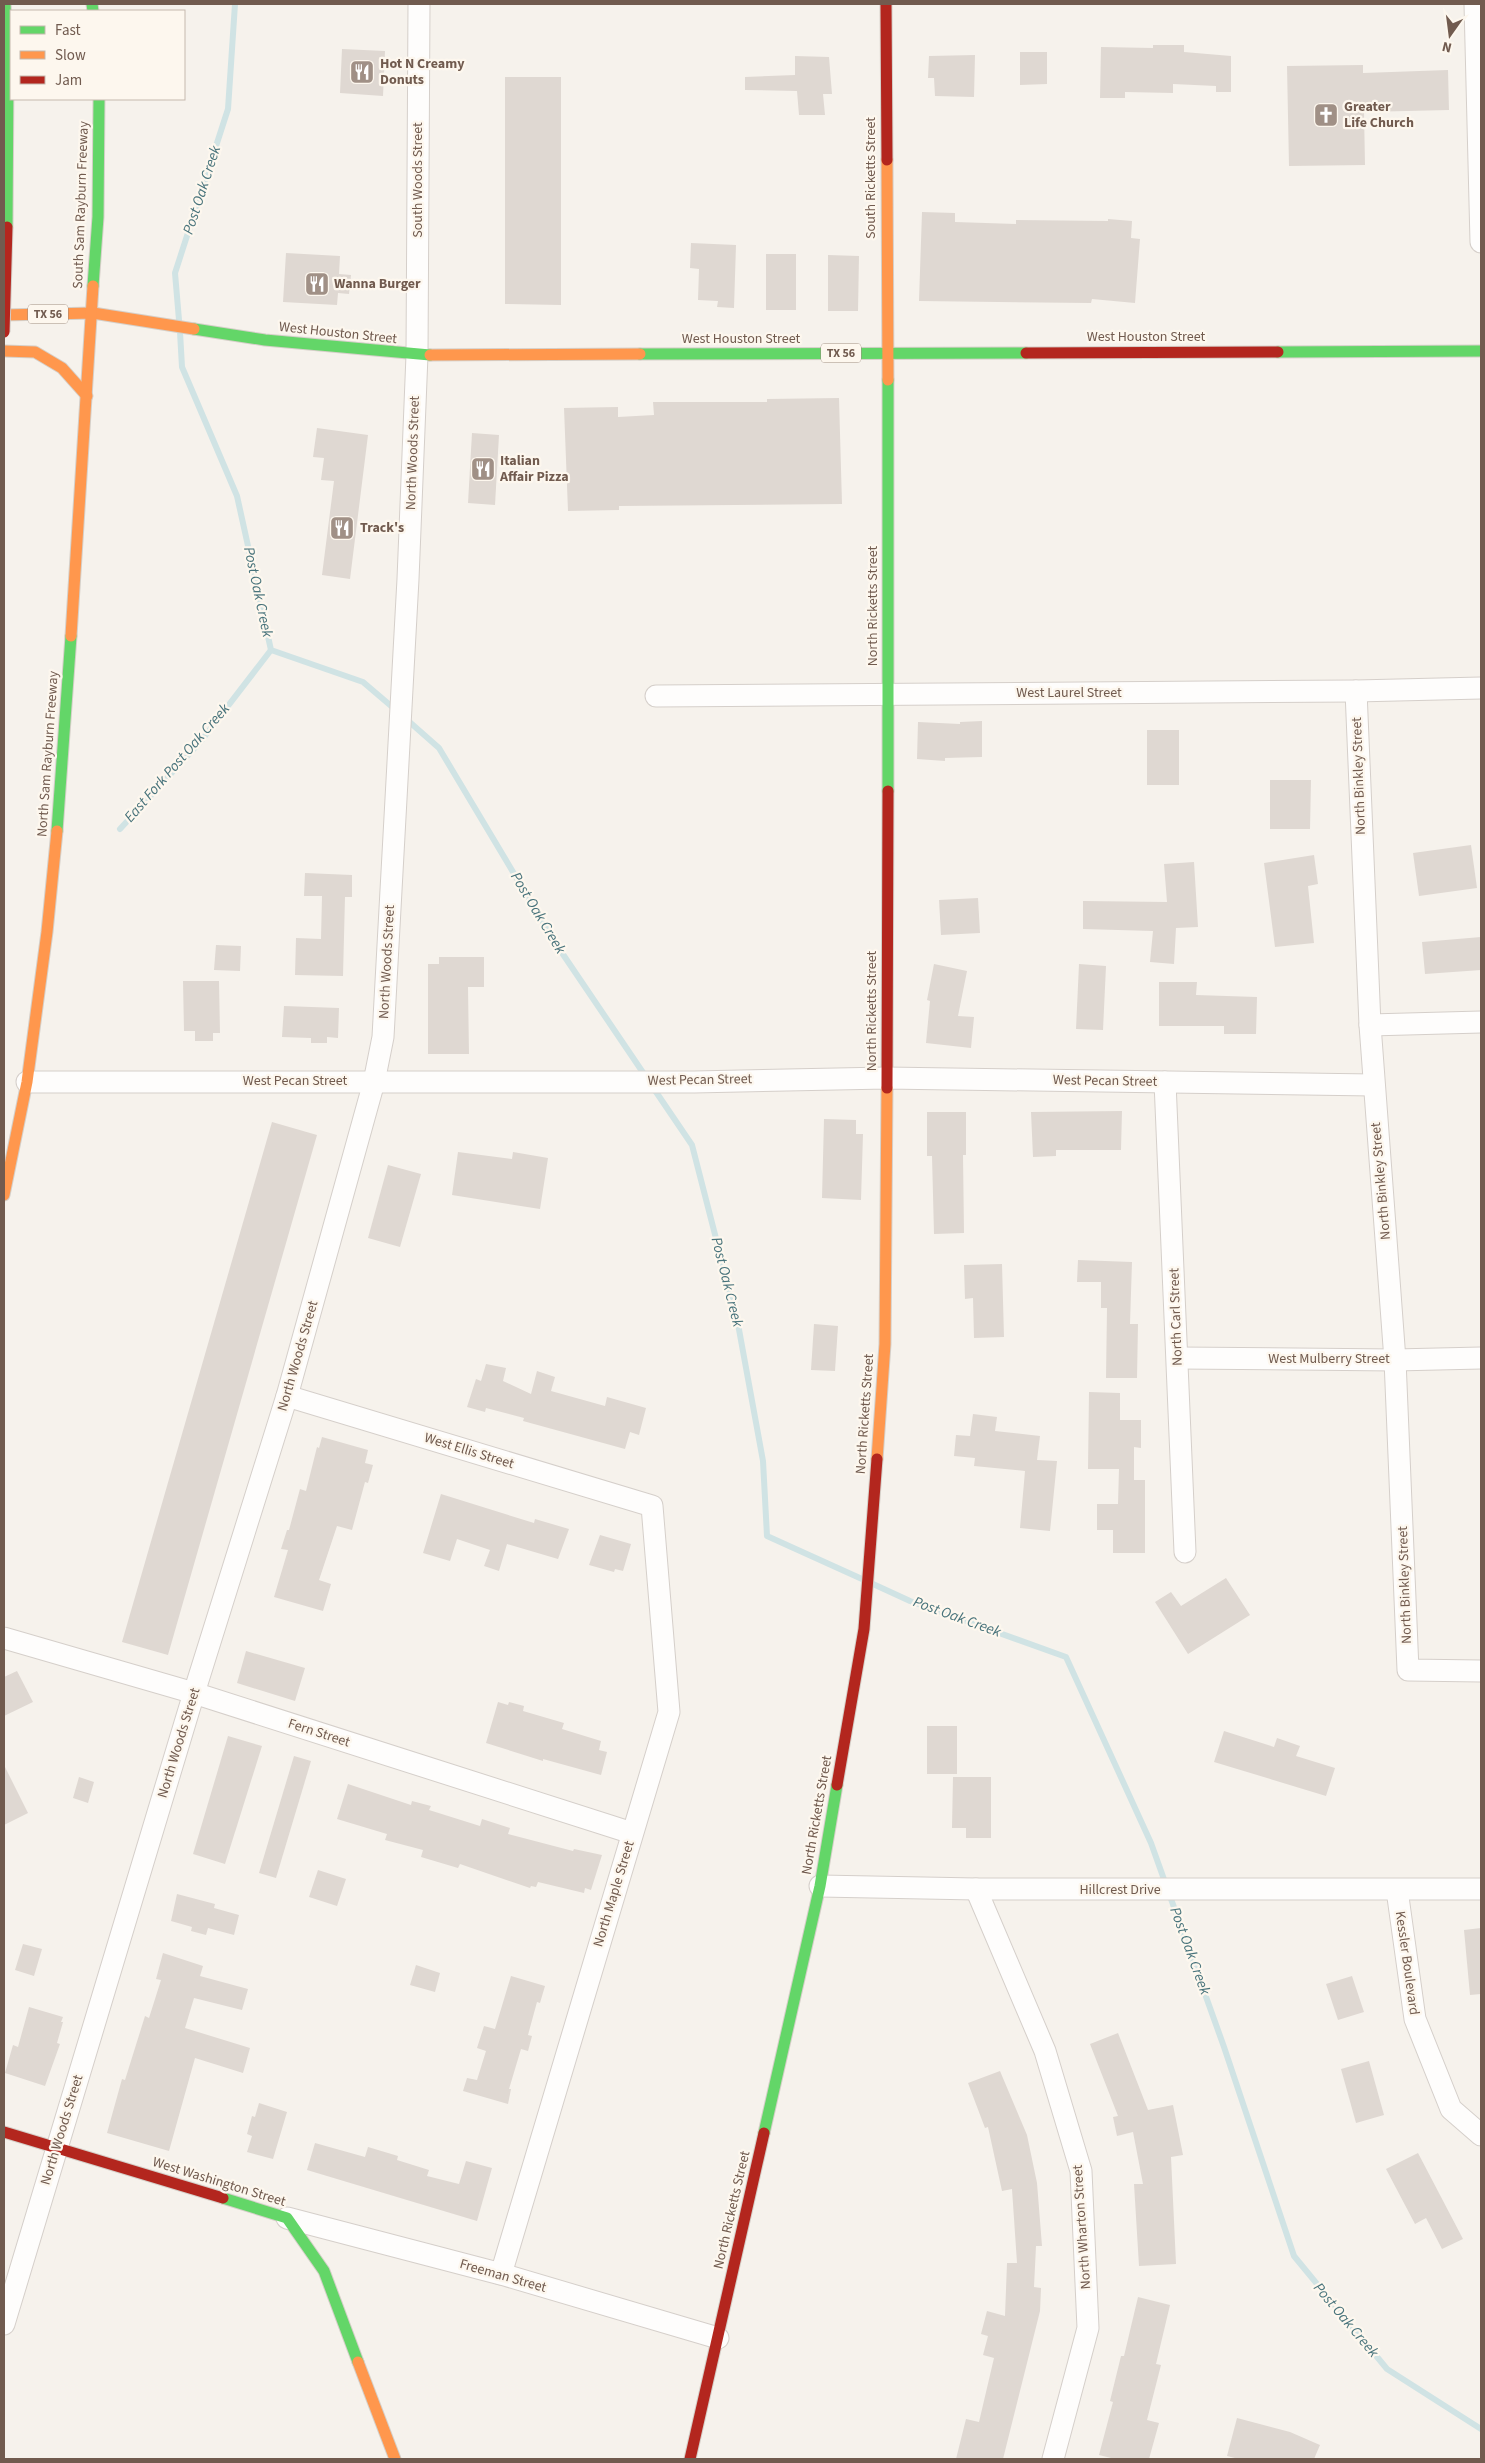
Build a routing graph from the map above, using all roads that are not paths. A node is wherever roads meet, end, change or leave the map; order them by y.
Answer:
1 (5, 4) edge
2 (420, 4) edge
3 (886, 4) edge
4 (1475, 4) edge
5 (99, 100) edge
6 (1481, 242) edge
7 (93, 313) junction
8 (4, 315) edge
9 (4, 332) edge
10 (4, 351) edge
11 (1481, 351) edge
12 (886, 353) junction
13 (417, 355) junction
14 (88, 396) junction
15 (1481, 688) edge
16 (1356, 691) junction
17 (889, 694) junction
18 (656, 696) dead end
19 (1481, 1022) edge
20 (1370, 1025) junction
21 (886, 1078) junction
22 (27, 1082) junction
23 (374, 1082) junction
24 (1165, 1082) junction
25 (1374, 1085) junction
26 (4, 1195) edge
27 (1178, 1358) junction
28 (1481, 1358) edge
29 (1395, 1360) junction
30 (287, 1396) junction
31 (652, 1506) joint
32 (1185, 1552) dead end
33 (4, 1638) edge
34 (1481, 1671) edge
35 (194, 1693) junction
36 (632, 1833) junction
37 (820, 1886) junction
38 (976, 1889) junction
39 (1481, 1889) edge
40 (1397, 1890) junction
41 (4, 2132) edge
42 (1481, 2135) edge
43 (56, 2149) junction
44 (287, 2218) junction
45 (500, 2274) junction
46 (4, 2324) edge
47 (718, 2338) junction
48 (395, 2459) edge
49 (690, 2459) edge
50 (1053, 2459) edge

1 - 9 main road, bridge
2 - 13 street, South Woods Street
3 - 12 main road, South Ricketts Street
4 - 6 street
5 - 7 main road, South Sam Rayburn Freeway
7 - 8 main road, West Houston Street / TX 56
7 - 13 main road, West Houston Street / TX 56
7 - 14 main road, North Sam Rayburn Freeway
10 - 14 main road
11 - 12 main road, West Houston Street / TX 56
12 - 13 main road, West Houston Street / TX 56
12 - 17 main road, North Ricketts Street
13 - 23 street, North Woods Street
14 - 22 main road, North Sam Rayburn Freeway
15 - 16 street, West Laurel Street
16 - 17 street, West Laurel Street
16 - 20 street, North Binkley Street
17 - 18 street, West Laurel Street
17 - 21 main road, North Ricketts Street
19 - 20 street
20 - 25 street, North Binkley Street
21 - 23 street, West Pecan Street
21 - 24 street, West Pecan Street
21 - 37 main road, North Ricketts Street
22 - 23 street, West Pecan Street
22 - 26 main road, North Sam Rayburn Freeway
23 - 30 street, North Woods Street
24 - 25 street, West Pecan Street
24 - 27 street, North Carl Street
25 - 29 street, North Binkley Street
27 - 29 street, West Mulberry Street
27 - 32 street, North Carl Street
28 - 29 street, West Mulberry Street
29 - 34 street, North Binkley Street
30 - 31 street, West Ellis Street
30 - 35 street, North Woods Street
31 - 36 street, North Maple Street
33 - 35 street, Fern Street
35 - 36 street, Fern Street
35 - 43 street, North Woods Street
36 - 45 street, North Maple Street
37 - 38 street, Hillcrest Drive
37 - 47 main road, North Ricketts Street
38 - 40 street, Hillcrest Drive
38 - 50 street, North Wharton Street
39 - 40 street, Hillcrest Drive
40 - 42 street, Kessler Boulevard
41 - 43 main road, West Washington Street
43 - 44 main road, West Washington Street
43 - 46 street, North Woods Street
44 - 45 street, Freeman Street
44 - 48 main road, West Washington Street
45 - 47 street, Freeman Street
47 - 49 main road, North Ricketts Street

